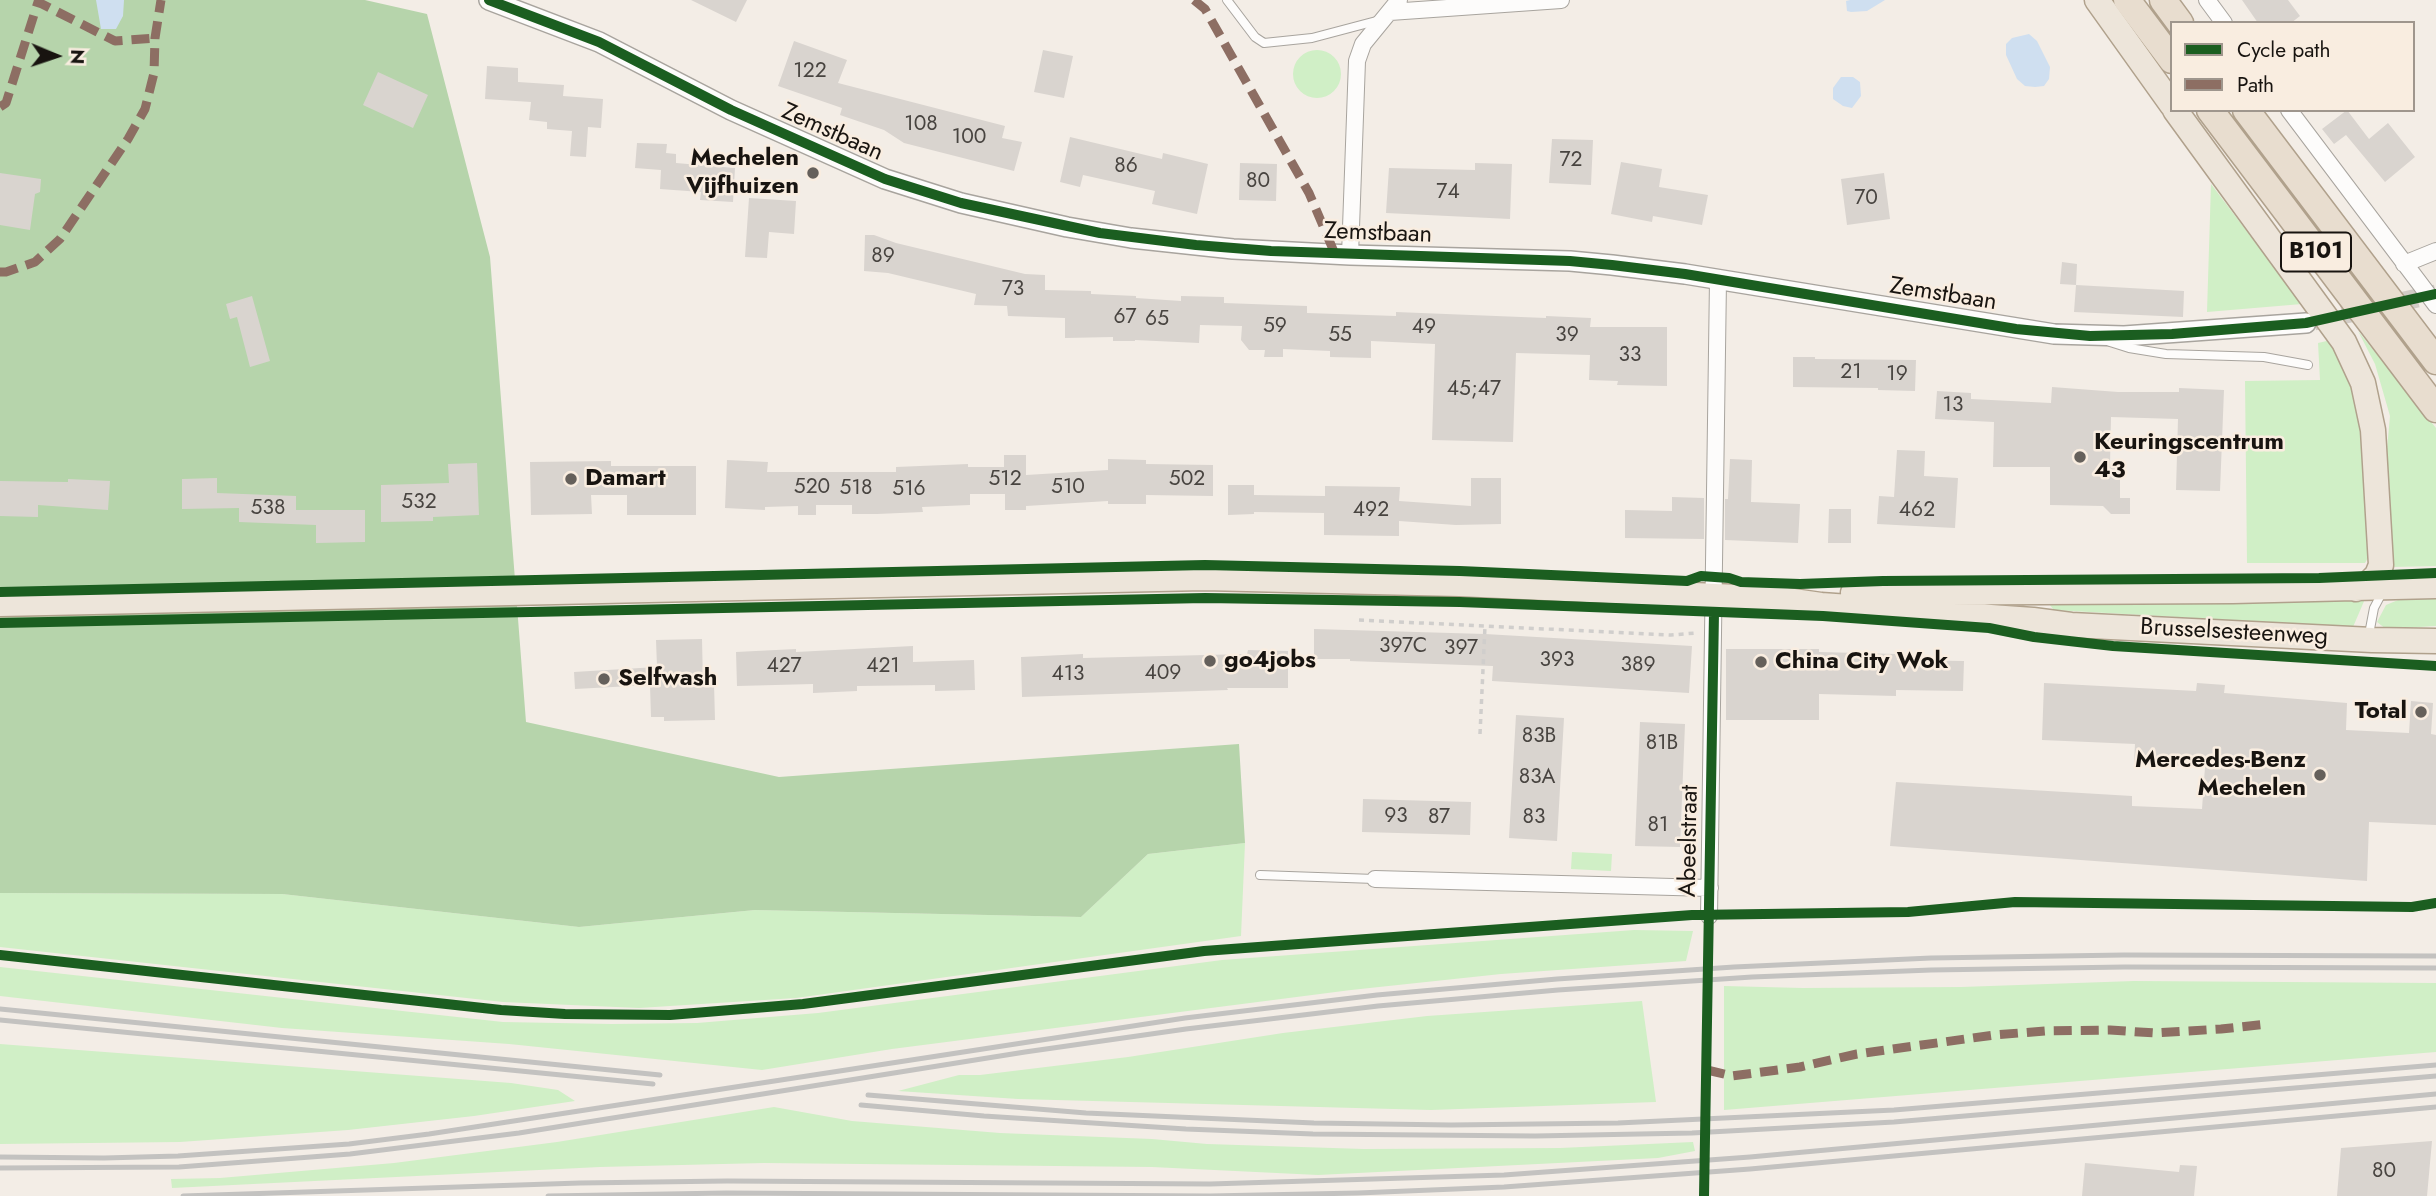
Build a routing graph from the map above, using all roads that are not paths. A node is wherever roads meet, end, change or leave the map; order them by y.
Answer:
1 (489, 0) edge
2 (1227, 0) edge
3 (1560, 0) edge
4 (2097, 0) edge
5 (2127, 0) edge
6 (2163, 0) edge
7 (2207, 0) edge
8 (1390, 11) edge
9 (2179, 21) edge
10 (2223, 21) edge
11 (2170, 57) edge
12 (2170, 102) edge
13 (2176, 112) edge
14 (2212, 112) edge
15 (2248, 112) edge
16 (2290, 112) edge
17 (2436, 251) edge
18 (1350, 255) junction
19 (2404, 264) junction
20 (1718, 280) junction
21 (2436, 305) edge
22 (2306, 323) tunnel mouth
23 (2090, 336) junction
24 (2436, 360) edge
25 (2308, 365) dead end
26 (2430, 401) edge
27 (2436, 586) edge
28 (2384, 588) junction
29 (2356, 589) junction
30 (2030, 592) junction
31 (1714, 596) junction
32 (1779, 599) junction
33 (0, 604) edge
34 (2033, 620) junction
35 (2372, 640) junction
36 (2436, 640) edge
37 (1260, 875) dead end
38 (1375, 879) joint
39 (1710, 888) junction
40 (1709, 916) dead end

1 - 18 street, Zemstbaan
2 - 8 lane
3 - 8 street
4 - 12 main road
5 - 11 highway
6 - 9 highway
7 - 10 street
8 - 18 street, Zemstbaan
13 - 29 main road, B101
14 - 26 highway, B101
15 - 24 highway, B101
16 - 19 street
17 - 19 street
18 - 20 street, Zemstbaan
19 - 21 street
20 - 23 street, Zemstbaan
20 - 31 street, Abeelstraat
22 - 23 street, Zemstbaan
23 - 25 lane
27 - 28 main road, Brusselsesteenweg
28 - 29 main road, Brusselsesteenweg
28 - 35 lane
29 - 30 main road, Brusselsesteenweg
30 - 32 main road, Brusselsesteenweg
30 - 34 main road
31 - 32 main road, Brusselsesteenweg
31 - 33 main road, Brusselsesteenweg
31 - 39 street, Abeelstraat
32 - 34 main road, Brusselsesteenweg
34 - 35 main road, Brusselsesteenweg
35 - 36 main road, Brusselsesteenweg
37 - 38 lane
38 - 39 street, Abeelstraat
39 - 40 street, Abeelstraat

